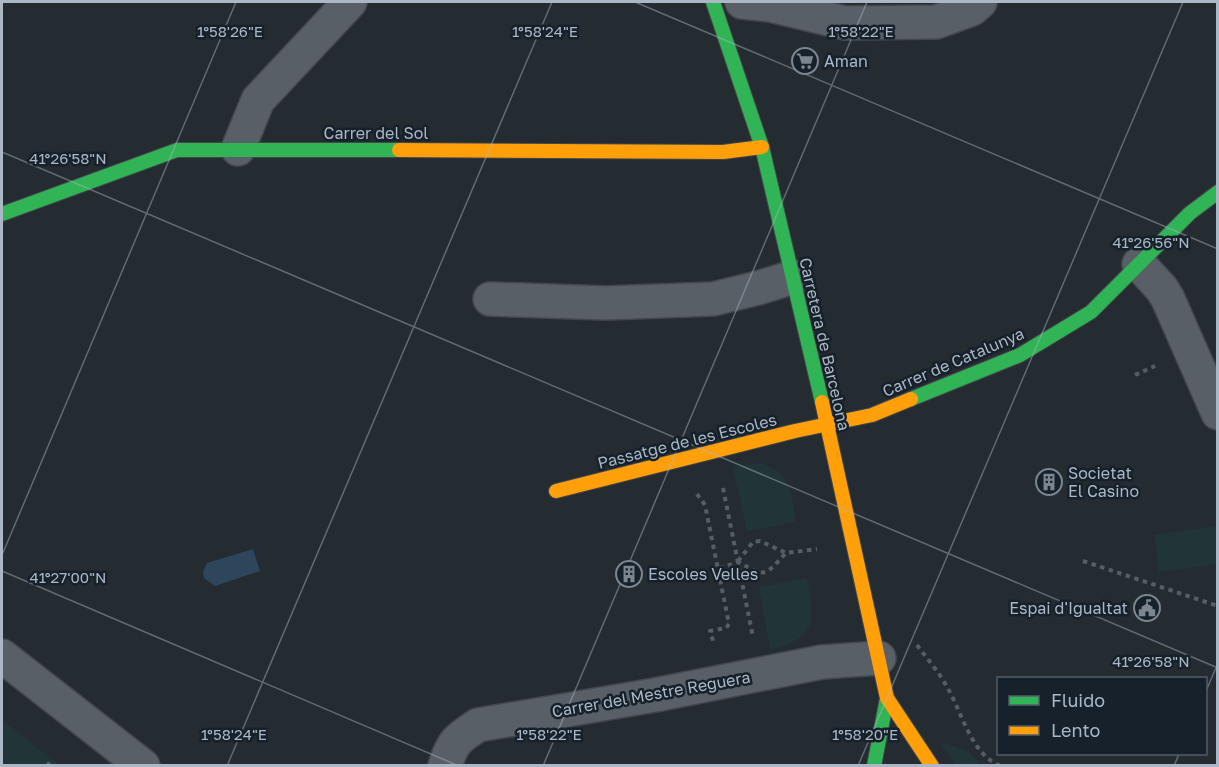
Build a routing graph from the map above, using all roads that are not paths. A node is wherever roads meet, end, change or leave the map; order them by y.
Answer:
1 (350, 2) edge
2 (713, 2) edge
3 (742, 2) edge
4 (981, 2) edge
5 (762, 147) junction
6 (238, 149) junction
7 (1218, 192) edge
8 (2, 214) edge
9 (1139, 264) junction
10 (793, 277) junction
11 (490, 299) dead end
12 (1218, 413) edge
13 (826, 424) junction
14 (556, 491) dead end
15 (2, 656) edge
16 (879, 658) junction
17 (887, 698) junction
18 (143, 765) edge
19 (445, 765) edge
20 (874, 765) edge
21 (932, 765) edge

1 - 6 street
2 - 5 street, Carretera de Barcelona
3 - 4 street
5 - 6 street, Carrer del Sol
5 - 10 street, Carretera de Barcelona
6 - 8 street, Carrer del Sol
7 - 9 street, Carrer de Catalunya
9 - 12 street
9 - 13 street, Carrer de Catalunya
10 - 11 street
10 - 13 street, Carretera de Barcelona
13 - 14 street, Passatge de les Escoles
13 - 16 street, Carretera de Barcelona
15 - 18 street
16 - 17 street, Carretera de Barcelona
16 - 19 street, Carrer del Mestre Reguera
17 - 20 street, Carretera de Barcelona
17 - 21 street, Carretera de Barcelona

